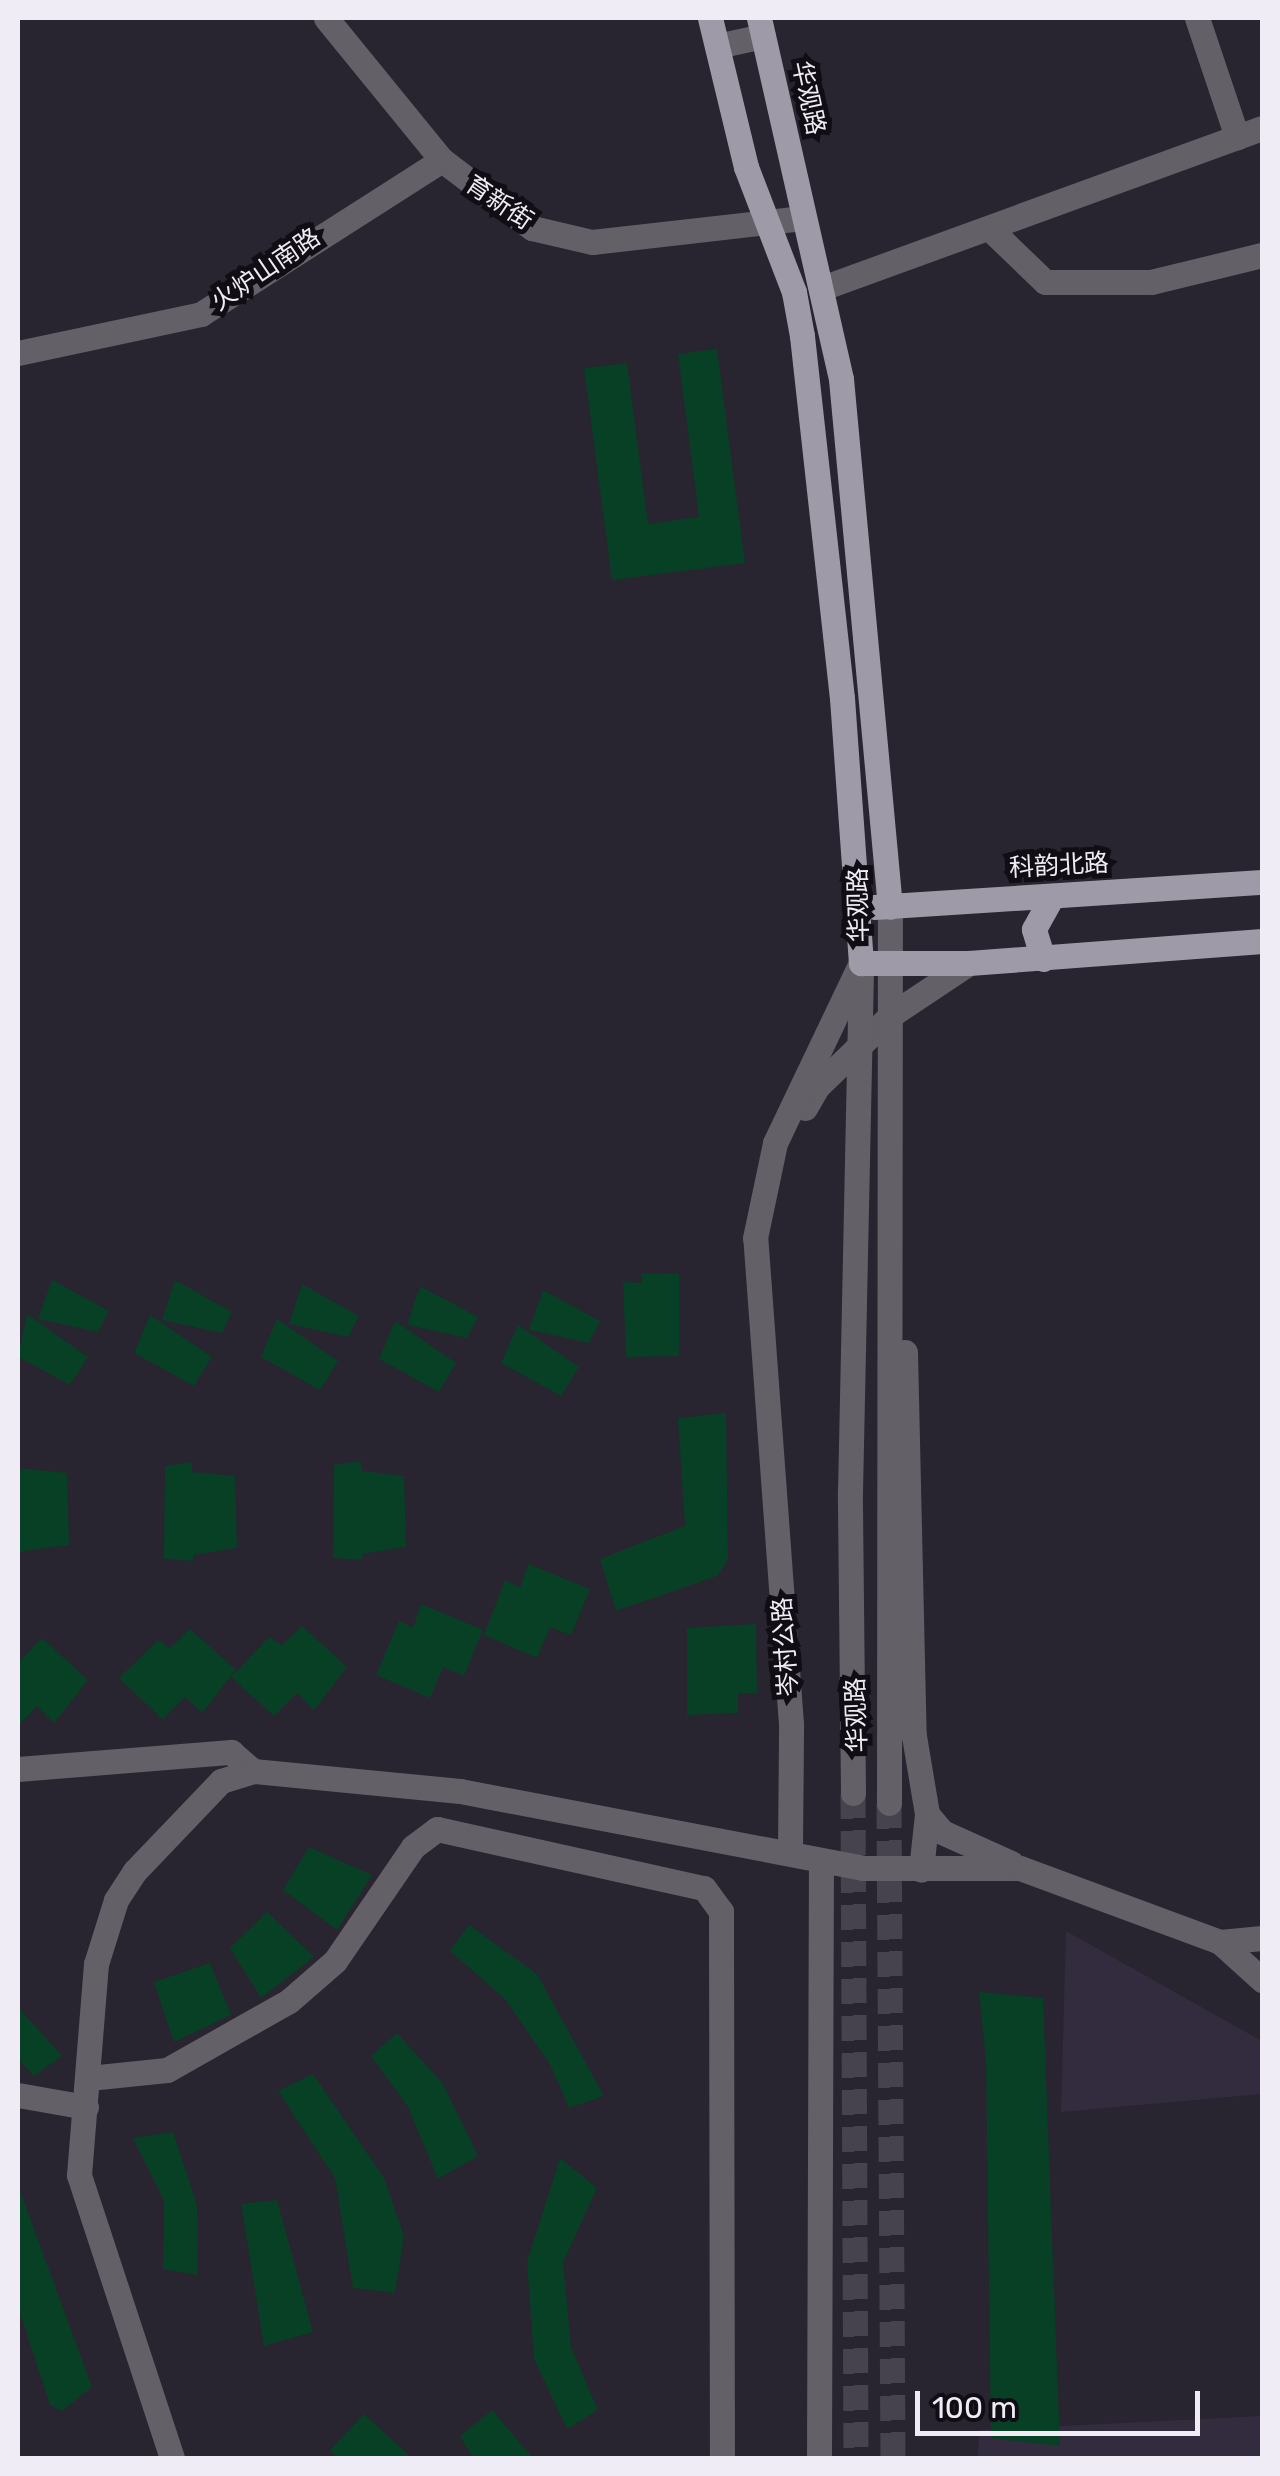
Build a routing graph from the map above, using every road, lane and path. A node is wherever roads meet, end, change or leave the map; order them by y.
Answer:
1 (326, 18) edge
2 (710, 18) edge
3 (1197, 18) edge
4 (762, 26) edge
5 (717, 46) junction
6 (1262, 128) edge
7 (1237, 137) junction
8 (442, 160) junction
9 (803, 218) junction
10 (765, 224) junction
11 (990, 229) junction
12 (1262, 255) edge
13 (825, 286) junction
14 (18, 353) edge
15 (1262, 882) edge
16 (1052, 896) junction
17 (890, 906) junction
18 (858, 908) junction
19 (1262, 941) edge
20 (1043, 959) junction
21 (861, 963) junction
22 (890, 964) junction
23 (969, 964) junction
24 (890, 1015) junction
25 (860, 1046) junction
26 (892, 1199) junction
27 (755, 1238) junction
28 (18, 1769) edge
29 (253, 1771) junction
30 (853, 1793) tunnel mouth
31 (889, 1804) tunnel mouth
32 (927, 1814) junction
33 (790, 1849) junction
34 (822, 1863) junction
35 (1020, 1868) junction
36 (922, 1870) junction
37 (1262, 1938) edge
38 (1220, 1942) junction
39 (1262, 1980) edge
40 (88, 2078) junction
41 (18, 2095) edge
42 (86, 2107) junction
43 (172, 2458) edge
44 (722, 2458) edge
45 (819, 2458) edge

1 - 8 street, 育新街
2 - 5 main road, 华观路
3 - 7 street
4 - 5 street
4 - 9 main road, 华观路
5 - 10 main road, 华观路
6 - 7 street
7 - 11 street
8 - 10 street, 育新街
8 - 14 street, 火炉山南路
9 - 10 street, 育新街
9 - 13 main road, 华观路
10 - 18 main road, 华观路
11 - 12 street
11 - 13 street
13 - 17 main road, 华观路
15 - 16 main road, 科韵北路
16 - 17 main road, 科韵北路
16 - 20 main road
17 - 18 main road, 科韵北路
17 - 22 street, 华观路
18 - 21 main road, 华观路
19 - 20 main road
20 - 23 main road
21 - 22 main road
21 - 25 street, 华观路
21 - 27 street, 岑村公路
22 - 23 main road
22 - 24 street, 华观路
23 - 24 street
24 - 25 street
24 - 26 street, 华观路
25 - 27 street
25 - 30 street, 华观路
26 - 31 street, 华观路
26 - 32 street
27 - 33 street, 岑村公路
28 - 29 street
29 - 33 street
29 - 40 street
32 - 35 street
32 - 36 street
33 - 34 street
34 - 36 street
34 - 45 street
35 - 36 street
35 - 38 street
37 - 38 street
38 - 39 street
40 - 42 street
40 - 44 street
41 - 42 street
42 - 43 street

